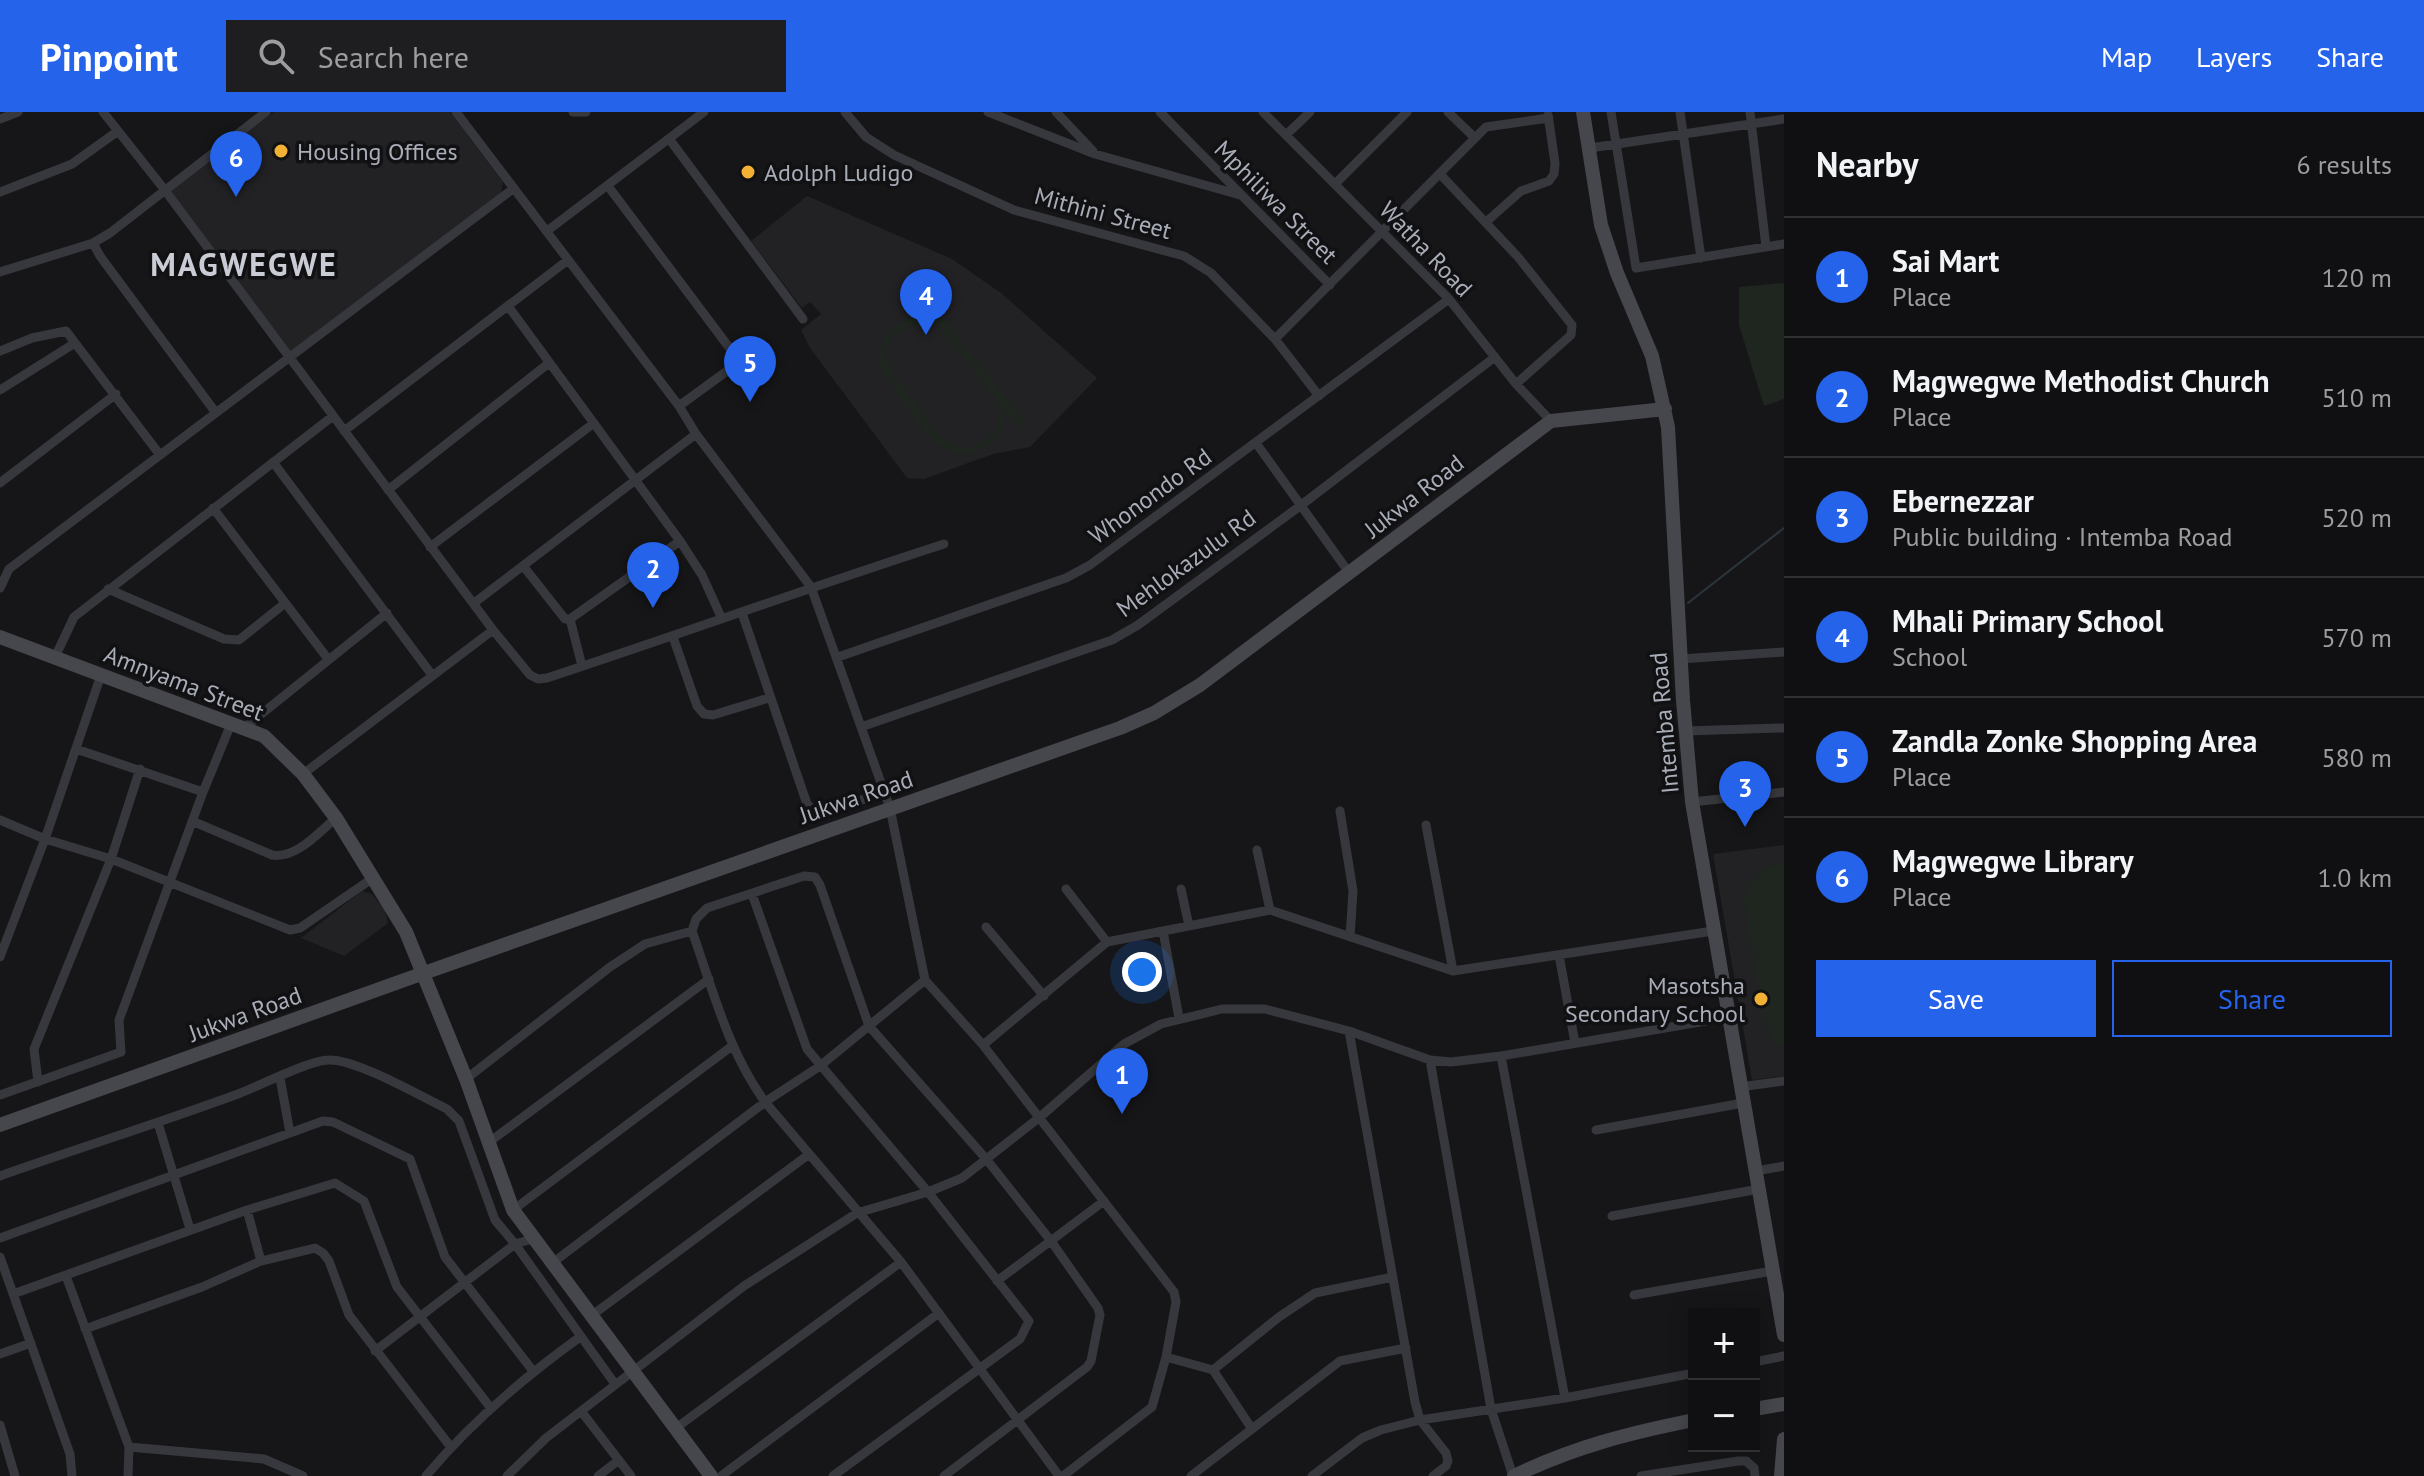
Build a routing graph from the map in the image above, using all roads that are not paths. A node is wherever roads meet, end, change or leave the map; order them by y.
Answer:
1 (18, 112) edge
2 (103, 112) edge
3 (121, 112) edge
4 (266, 112) edge
5 (573, 112) edge
6 (586, 112) edge
7 (704, 112) edge
8 (845, 112) edge
9 (988, 112) edge
10 (1056, 112) edge
11 (1160, 112) edge
12 (1263, 112) edge
13 (1310, 112) edge
14 (1407, 112) edge
15 (1448, 112) edge
16 (1583, 112) edge
17 (1611, 112) edge
18 (1680, 112) edge
19 (1750, 112) edge
20 (459, 113) edge
21 (1548, 115) edge
22 (0, 119) edge
23 (1784, 119) edge
24 (110, 121) junction
25 (1752, 123) junction
26 (118, 131) junction
27 (1683, 132) junction
28 (1286, 135) junction
29 (1475, 138) junction
30 (670, 140) junction
31 (1616, 145) junction
32 (1590, 148) junction
33 (1095, 154) junction
34 (1440, 174) junction
35 (1335, 184) junction
36 (608, 186) junction
37 (514, 188) junction
38 (164, 189) junction
39 (0, 192) edge
40 (1240, 195) junction
41 (1486, 222) junction
42 (547, 231) junction
43 (1383, 232) junction
44 (93, 243) junction
45 (1784, 244) edge
46 (1766, 247) junction
47 (1701, 258) junction
48 (568, 260) junction
49 (0, 272) edge
50 (1330, 285) junction
51 (1449, 299) junction
52 (508, 306) junction
53 (803, 319) dead end
54 (1275, 339) junction
55 (75, 343) junction
56 (0, 351) edge
57 (1495, 357) junction
58 (290, 358) junction
59 (549, 363) junction
60 (1516, 384) junction
61 (0, 390) edge
62 (116, 394) junction
63 (1319, 396) junction
64 (679, 406) junction
65 (1665, 409) junction
66 (216, 413) junction
67 (333, 416) junction
68 (1551, 421) junction
69 (594, 423) junction
70 (344, 431) junction
71 (696, 434) junction
72 (1256, 443) junction
73 (160, 455) junction
74 (273, 462) junction
75 (636, 478) junction
76 (0, 483) edge
77 (388, 490) junction
78 (1300, 506) junction
79 (213, 508) junction
80 (680, 541) junction
81 (944, 544) dead end
82 (430, 547) junction
83 (524, 567) junction
84 (1350, 574) junction
85 (811, 587) junction
86 (0, 588) edge
87 (108, 589) junction
88 (474, 603) junction
89 (284, 604) junction
90 (387, 613) junction
91 (742, 613) junction
92 (570, 619) junction
93 (722, 619) junction
94 (493, 630) junction
95 (0, 637) edge
96 (673, 637) junction
97 (1784, 652) edge
98 (55, 657) junction
99 (838, 657) junction
100 (328, 659) junction
101 (1680, 659) junction
102 (582, 666) junction
103 (101, 675) junction
104 (432, 675) junction
105 (769, 698) junction
106 (238, 726) junction
107 (861, 727) junction
108 (1784, 728) edge
109 (1685, 731) junction
110 (76, 749) junction
111 (140, 769) junction
112 (303, 774) junction
113 (203, 792) junction
114 (884, 792) junction
115 (1784, 792) edge
116 (1692, 802) junction
117 (890, 808) junction
118 (1340, 811) dead end
119 (336, 818) junction
120 (0, 820) edge
121 (192, 821) junction
122 (1426, 825) dead end
123 (45, 839) junction
124 (1257, 850) dead end
125 (111, 859) junction
126 (373, 878) junction
127 (169, 882) junction
128 (1066, 889) dead end
129 (1181, 889) dead end
130 (752, 894) junction
131 (1270, 910) junction
132 (1189, 926) junction
133 (986, 927) dead end
134 (692, 931) junction
135 (1163, 931) junction
136 (1713, 931) junction
137 (1350, 937) junction
138 (1107, 942) junction
139 (1559, 955) junction
140 (0, 957) edge
141 (1453, 971) junction
142 (424, 973) junction
143 (709, 979) junction
144 (925, 980) junction
145 (1044, 996) junction
146 (1729, 1017) junction
147 (1179, 1018) junction
148 (869, 1026) junction
149 (1349, 1031) junction
150 (1575, 1043) junction
151 (983, 1045) junction
152 (732, 1046) junction
153 (1501, 1056) junction
154 (1430, 1060) junction
155 (820, 1066) junction
156 (280, 1078) junction
157 (466, 1079) junction
158 (1784, 1081) edge
159 (38, 1082) junction
160 (1740, 1087) junction
161 (0, 1095) edge
162 (765, 1102) junction
163 (1743, 1103) junction
164 (1040, 1117) junction
165 (158, 1123) junction
166 (0, 1125) edge
167 (1596, 1130) dead end
168 (290, 1133) junction
169 (488, 1143) junction
170 (808, 1155) junction
171 (987, 1160) junction
172 (1784, 1166) edge
173 (1756, 1171) junction
174 (0, 1176) edge
175 (174, 1176) junction
176 (1759, 1189) junction
177 (928, 1192) junction
178 (1104, 1201) junction
179 (247, 1210) junction
180 (513, 1210) junction
181 (857, 1213) junction
182 (1612, 1216) dead end
183 (190, 1229) junction
184 (0, 1238) edge
185 (532, 1239) junction
186 (1051, 1241) junction
187 (515, 1244) junction
188 (0, 1257) edge
189 (261, 1261) junction
190 (901, 1262) junction
191 (551, 1264) junction
192 (1772, 1271) junction
193 (66, 1276) junction
194 (1393, 1277) junction
195 (997, 1281) junction
196 (465, 1282) junction
197 (13, 1294) junction
198 (1634, 1295) dead end
199 (939, 1313) junction
200 (419, 1316) junction
201 (591, 1316) junction
202 (85, 1329) junction
203 (1784, 1335) edge
204 (580, 1337) junction
205 (31, 1343) junction
206 (1406, 1348) junction
207 (375, 1351) junction
208 (0, 1354) edge
209 (1784, 1356) edge
210 (1166, 1357) junction
211 (1760, 1361) edge
212 (978, 1368) junction
213 (1213, 1370) junction
214 (533, 1371) junction
215 (633, 1371) junction
216 (1688, 1374) edge
217 (615, 1384) junction
218 (1565, 1398) junction
219 (1784, 1404) edge
220 (490, 1407) junction
221 (1760, 1408) edge
222 (1491, 1409) junction
223 (581, 1411) junction
224 (1019, 1420) junction
225 (1420, 1420) junction
226 (1688, 1421) edge
227 (0, 1425) edge
228 (676, 1428) junction
229 (1252, 1429) junction
230 (1784, 1439) edge
231 (450, 1446) junction
232 (129, 1447) junction
233 (619, 1460) junction
234 (15, 1476) edge
235 (72, 1476) edge
236 (128, 1476) edge
237 (303, 1476) edge
238 (426, 1476) edge
239 (507, 1476) edge
240 (598, 1476) edge
241 (631, 1476) edge
242 (711, 1476) edge
243 (721, 1476) edge
244 (833, 1476) edge
245 (944, 1476) edge
246 (1061, 1476) edge
247 (1191, 1476) edge
248 (1312, 1476) edge
249 (1433, 1476) edge
250 (1513, 1476) edge
251 (1641, 1476) edge
252 (1755, 1476) edge
253 (1781, 1476) edge

1 - 22 street
2 - 24 street
3 - 24 street
4 - 38 street
5 - 6 street
7 - 30 street
8 - 54 street, Mithini Street
9 - 33 street
10 - 33 street
11 - 40 street, Mphiliwa Street
12 - 28 street, Watha Road
13 - 28 street
14 - 35 street
15 - 29 street
16 - 32 street, Intemba Road
17 - 31 street
18 - 27 street
19 - 25 street
20 - 37 street
21 - 29 street
21 - 41 street
23 - 25 street
24 - 26 street
25 - 27 street
25 - 46 street
26 - 38 street
26 - 39 street
27 - 31 street
27 - 47 street
28 - 35 street, Watha Road
29 - 34 street
30 - 36 street
30 - 53 street
31 - 32 street
31 - 47 street
32 - 65 street, Intemba Road
33 - 40 street
34 - 41 street
34 - 43 street
35 - 43 street, Watha Road
36 - 42 street
36 - 64 street
37 - 42 street
37 - 58 street
38 - 44 street
38 - 58 street
40 - 50 street, Mphiliwa Street
41 - 60 street
42 - 48 street
43 - 50 street
43 - 51 street, Watha Road
44 - 49 street
44 - 66 street
45 - 46 street
46 - 47 street
48 - 52 street
48 - 64 street
50 - 54 street
51 - 57 street, Watha Road
51 - 63 street, Whonondo Rd
52 - 59 street
52 - 70 street
54 - 63 street, Mithini Street
55 - 56 street
55 - 61 street
55 - 62 street
57 - 60 street, Watha Road
57 - 78 street, Mehlokazulu Rd
58 - 66 street
58 - 67 street
59 - 69 street
59 - 77 street
60 - 68 street, Watha Road
62 - 73 street
62 - 76 street
63 - 72 street, Whonondo Rd
64 - 71 street
65 - 68 street
65 - 101 street, Intemba Road
66 - 73 street
67 - 70 street
67 - 74 street
68 - 84 street, Jukwa Road
69 - 75 street
69 - 82 street
70 - 77 street
71 - 75 street
71 - 85 street
72 - 78 street
72 - 99 street, Whonondo Rd
73 - 86 street
74 - 79 street
74 - 90 street
75 - 80 street
75 - 83 street
77 - 82 street
78 - 84 street
78 - 107 street, Mehlokazulu Rd
79 - 87 street
79 - 89 street
80 - 92 street
80 - 93 street
81 - 85 street
82 - 88 street
83 - 88 street
83 - 92 street
84 - 117 street, Jukwa Road
85 - 91 street
85 - 99 street
87 - 89 street
87 - 98 street
88 - 94 street
89 - 100 street
90 - 100 street
90 - 104 street
91 - 93 street
91 - 105 street
92 - 102 street
93 - 96 street
94 - 102 street
94 - 104 street
95 - 98 street, Amnyama Street
96 - 102 street
96 - 105 street
97 - 101 street
98 - 103 street, Amnyama Street
99 - 107 street
100 - 106 street
101 - 109 street, Intemba Road
103 - 106 street, Amnyama Street
103 - 110 street
104 - 112 street
105 - 114 street
106 - 112 street, Amnyama Street
106 - 113 street
107 - 114 street
108 - 109 street
109 - 116 street, Intemba Road
110 - 111 street
110 - 123 street
111 - 113 street
111 - 125 street
112 - 119 street, Amnyama Street
113 - 121 street
114 - 117 street
115 - 116 street
116 - 136 street, Intemba Road
117 - 142 street, Jukwa Road
117 - 144 street
118 - 137 street
119 - 121 street
119 - 126 street, Amnyama Street
120 - 123 street
121 - 127 street
122 - 141 street
123 - 125 street
123 - 140 street
124 - 131 street
125 - 127 street
125 - 159 street
126 - 127 street
126 - 142 street, Amnyama Street
127 - 159 street
128 - 138 street
129 - 132 street
130 - 134 street
130 - 148 street
130 - 155 street
131 - 132 street
131 - 137 street
132 - 135 street
133 - 145 street
134 - 143 street
134 - 157 street
135 - 138 street
135 - 147 street
136 - 139 street
136 - 146 street, Intemba Road
137 - 141 street
138 - 145 street
139 - 141 street
139 - 150 street
142 - 157 street, Amnyama Street
142 - 166 street, Jukwa Road
143 - 152 street
143 - 169 street
144 - 148 street
144 - 151 street
145 - 151 street
146 - 150 street
146 - 160 street, Intemba Road
147 - 149 street
147 - 164 street
148 - 155 street
148 - 171 street
149 - 154 street
149 - 194 street
150 - 153 street
151 - 164 street
152 - 162 street
152 - 180 street
153 - 154 street
153 - 218 street
154 - 222 street
155 - 162 street
155 - 177 street
156 - 165 street
156 - 168 street
156 - 187 street
157 - 169 street, Amnyama Street
158 - 160 street
159 - 161 street
160 - 163 street, Intemba Road
162 - 170 street
162 - 191 street
163 - 167 street
163 - 173 street, Intemba Road
164 - 171 street
164 - 178 street
165 - 174 street
165 - 175 street
168 - 175 street
168 - 196 street
169 - 180 street, Amnyama Street
170 - 181 street
170 - 201 street
171 - 177 street
171 - 186 street
172 - 173 street
173 - 176 street, Intemba Road
175 - 183 street
175 - 184 street
176 - 182 street
176 - 192 street, Intemba Road
177 - 181 street
177 - 195 street
178 - 186 street
178 - 210 street
179 - 183 street
179 - 189 street
179 - 200 street
180 - 185 street, Amnyama Street
181 - 190 street
181 - 215 street
183 - 193 street
185 - 187 street
185 - 191 street, Amnyama Street
186 - 195 street
186 - 224 street
187 - 196 street
187 - 204 street
188 - 197 street
189 - 202 street
189 - 207 street
190 - 199 street
190 - 228 street
191 - 201 street, Amnyama Street
192 - 198 street
192 - 203 street, Intemba Road
193 - 197 street
193 - 202 street
194 - 206 street
194 - 213 street
195 - 212 street
196 - 200 street
196 - 214 street
197 - 205 street
199 - 212 street
199 - 243 street
200 - 207 street
200 - 220 street
201 - 215 street, Amnyama Street
202 - 232 street
204 - 214 street
204 - 217 street
205 - 208 street
205 - 235 street
206 - 225 street
206 - 229 street
207 - 231 street
209 - 211 street
210 - 213 street
210 - 246 street
212 - 224 street
212 - 244 street
213 - 229 street
214 - 220 street
215 - 217 street
215 - 228 street, Amnyama Street
216 - 218 street
217 - 223 street
218 - 222 street
219 - 221 street
220 - 231 street
222 - 225 street
222 - 250 street
223 - 233 street
223 - 239 street
224 - 245 street
224 - 246 street
225 - 248 street
225 - 249 street
226 - 250 street
227 - 234 street
228 - 242 street, Amnyama Street
229 - 247 street
230 - 253 street
231 - 238 street
232 - 236 street
232 - 237 street
233 - 240 street
233 - 241 street
251 - 252 street

